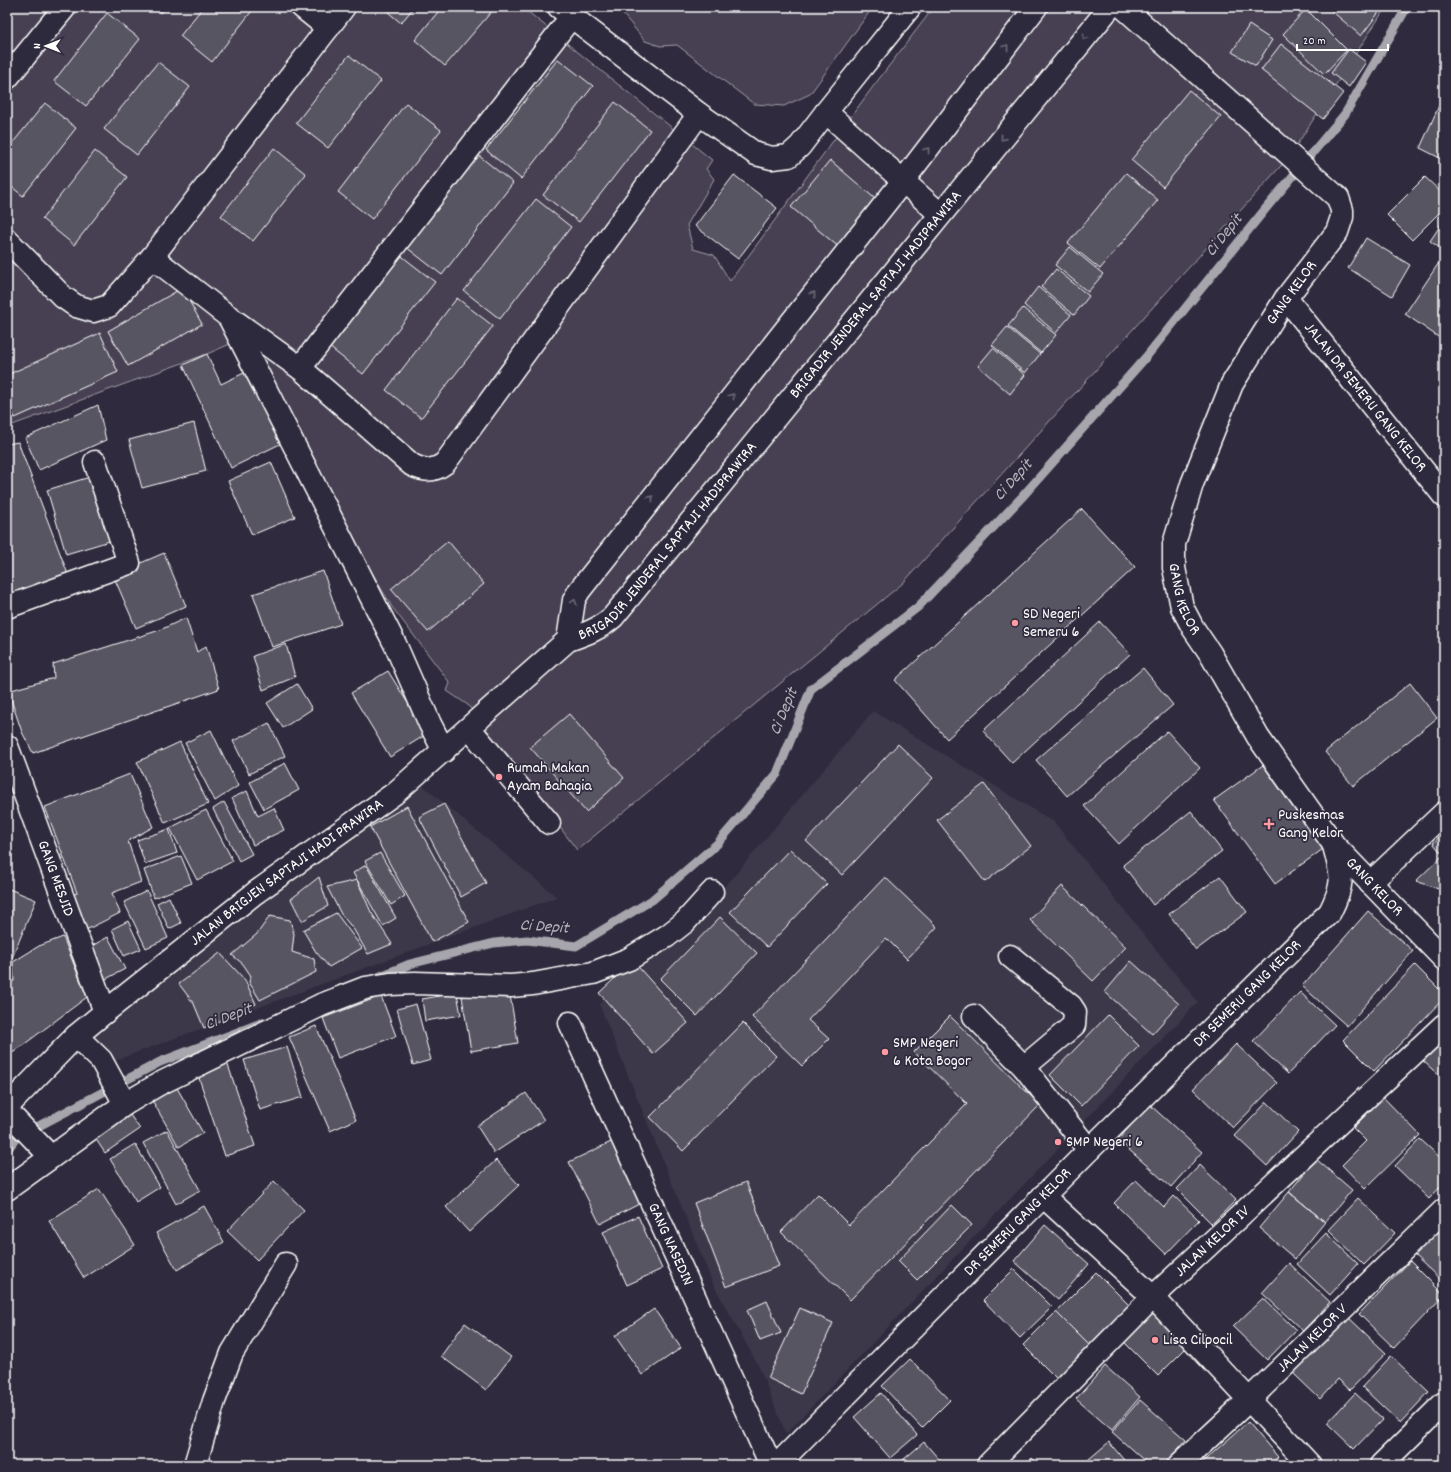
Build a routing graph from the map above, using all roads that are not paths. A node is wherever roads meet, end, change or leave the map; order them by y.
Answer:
1 (66, 7) edge
2 (302, 7) edge
3 (344, 7) edge
4 (910, 7) edge
5 (1036, 7) edge
6 (1110, 7) edge
7 (1123, 7) edge
8 (565, 12) edge
9 (328, 28) junction
10 (7, 78) edge
11 (826, 112) junction
12 (699, 114) junction
13 (903, 181) junction
14 (940, 214) junction
15 (7, 240) edge
16 (152, 257) junction
17 (1286, 298) junction
18 (229, 317) junction
19 (300, 368) junction
20 (95, 462) dead end
21 (1444, 496) edge
22 (7, 607) edge
23 (568, 640) junction
24 (470, 729) junction
25 (7, 746) edge
26 (444, 751) junction
27 (1444, 813) edge
28 (549, 823) dead end
29 (1334, 844) junction
30 (1370, 883) junction
31 (712, 892) dead end
32 (1010, 956) dead end
33 (1444, 959) edge
34 (105, 1012) junction
35 (974, 1016) dead end
36 (570, 1023) dead end
37 (1444, 1025) edge
38 (76, 1036) junction
39 (1024, 1067) junction
40 (121, 1097) junction
41 (7, 1107) edge
42 (7, 1111) edge
43 (1090, 1150) junction
44 (45, 1152) junction
45 (7, 1189) edge
46 (1043, 1196) junction
47 (1444, 1210) edge
48 (286, 1264) dead end
49 (1153, 1297) junction
50 (1250, 1399) junction
51 (1444, 1403) edge
52 (195, 1465) edge
53 (771, 1465) edge
54 (777, 1465) edge
55 (988, 1465) edge
56 (1179, 1465) edge
57 (1310, 1465) edge
58 (1381, 1465) edge

1 - 10 street
2 - 9 street
3 - 9 street
4 - 11 street
13 -> 5 street, BRIGADIR JENDERAL SAPTAJI HADIPRAWIRA
6 -> 14 street, BRIGADIR JENDERAL SAPTAJI HADIPRAWIRA
7 - 17 street, GANG KELOR
8 - 12 street
8 - 19 street
9 - 16 street
11 - 12 street
11 - 13 street
12 - 19 street
13 - 14 street
23 -> 13 street, BRIGADIR JENDERAL SAPTAJI HADIPRAWIRA
14 - 23 street, BRIGADIR JENDERAL SAPTAJI HADIPRAWIRA
15 - 16 street
16 - 18 street
17 - 21 street, JALAN DR SEMERU GANG KELOR
17 - 29 street, GANG KELOR
18 - 19 street
18 - 26 street
20 - 22 street
23 - 24 street, JALAN BRIGJEN SAPTAJI HADI PRAWIRA
24 - 26 street, JALAN BRIGJEN SAPTAJI HADI PRAWIRA
24 - 28 street
25 - 34 street, GANG MESJID
26 - 34 street, JALAN BRIGJEN SAPTAJI HADI PRAWIRA
27 - 30 street
29 - 30 street, GANG KELOR
29 - 43 street, DR SEMERU GANG KELOR
30 - 33 street, GANG KELOR
31 - 40 street
32 - 39 street
34 - 38 street, JALAN BRIGJEN SAPTAJI HADI PRAWIRA
35 - 39 street
36 - 53 street, GANG NASEDIN
37 - 49 street, JALAN KELOR IV
38 - 40 street
38 - 41 street, JALAN BRIGJEN SAPTAJI HADI PRAWIRA
39 - 43 street
40 - 44 street
42 - 44 street
43 - 46 street, DR SEMERU GANG KELOR
44 - 45 street
46 - 49 street
46 - 54 street, DR SEMERU GANG KELOR
47 - 50 street, JALAN KELOR V
48 - 52 street
49 - 50 street
49 - 55 street, JALAN KELOR IV
50 - 56 street, JALAN KELOR V
50 - 57 street
51 - 58 street

